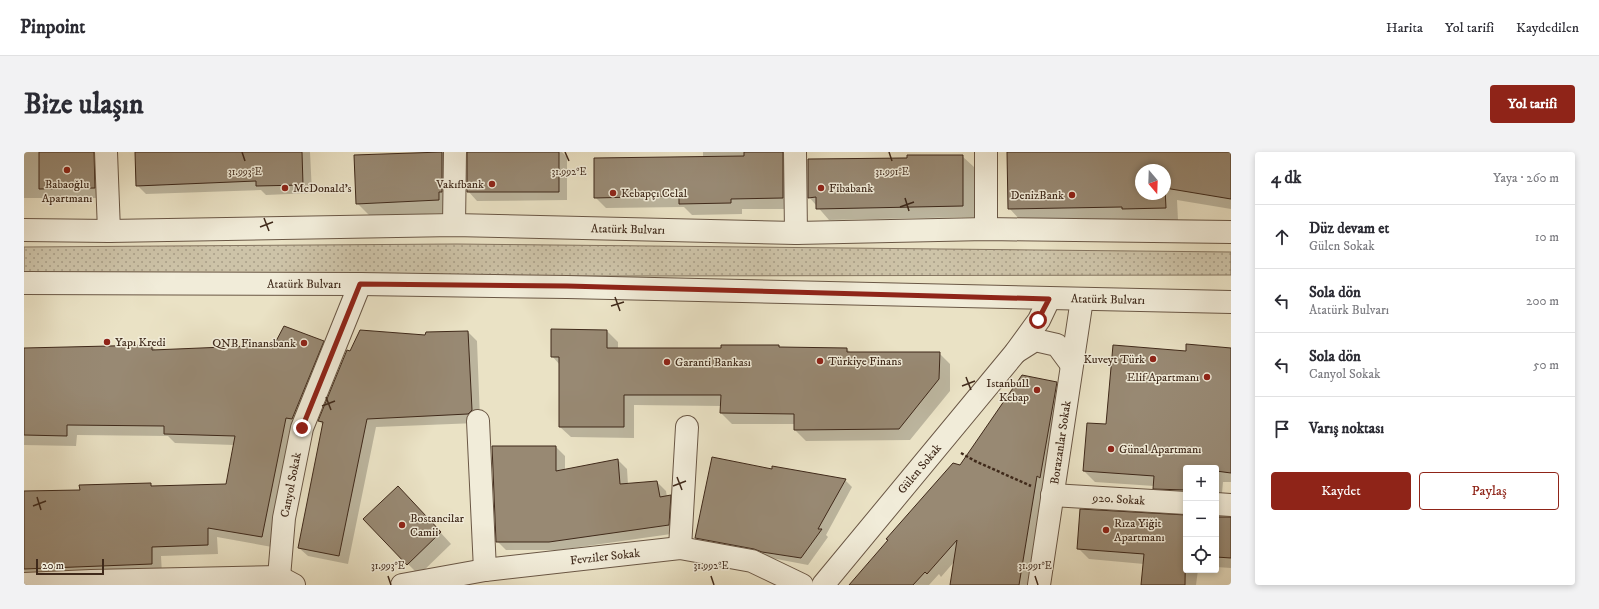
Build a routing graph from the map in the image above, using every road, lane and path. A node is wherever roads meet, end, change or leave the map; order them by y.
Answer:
1 (106, 152) edge
2 (454, 152) edge
3 (795, 152) edge
4 (986, 152) edge
5 (454, 225) junction
6 (986, 229) junction
7 (24, 230) edge
8 (109, 231) junction
9 (1231, 232) edge
10 (796, 233) junction
11 (24, 283) edge
12 (360, 284) junction
13 (1049, 299) junction
14 (1082, 299) junction
15 (1231, 302) edge
16 (1015, 353) junction
17 (1072, 364) junction
18 (478, 422) dead end
19 (687, 427) dead end
20 (943, 440) junction
21 (1052, 495) junction
22 (1183, 503) edge
23 (1219, 504) edge
24 (1231, 505) edge
25 (680, 548) junction
26 (485, 570) junction
27 (286, 581) edge
28 (90, 583) edge
29 (24, 584) edge
30 (402, 585) edge
31 (802, 585) edge
32 (823, 585) edge
33 (1039, 585) edge

1 - 8 street
2 - 5 street
3 - 10 street
4 - 6 street
5 - 8 street, Atatürk Bulvarı
5 - 10 street, Atatürk Bulvarı
6 - 9 street, Atatürk Bulvarı
6 - 10 street, Atatürk Bulvarı
7 - 8 street, Atatürk Bulvarı
11 - 12 street, Atatürk Bulvarı
12 - 13 street, Atatürk Bulvarı
12 - 27 street, Canyol Sokak
13 - 14 street, Atatürk Bulvarı
13 - 16 street, Gülen Sokak
14 - 15 street, Atatürk Bulvarı
14 - 17 street, Borazanlar Sokak
16 - 17 street, Gülen Sokak
16 - 20 street, Gülen Sokak
17 - 21 street, Borazanlar Sokak
18 - 26 street
19 - 25 street
20 - 21 path
20 - 32 street, Gülen Sokak
21 - 22 street, 920. Sokak
21 - 33 street, Borazanlar Sokak
23 - 24 street
25 - 26 street, Fevziler Sokak
25 - 31 street, Fevziler Sokak
26 - 30 street, Fevziler Sokak
27 - 28 street
28 - 29 street

